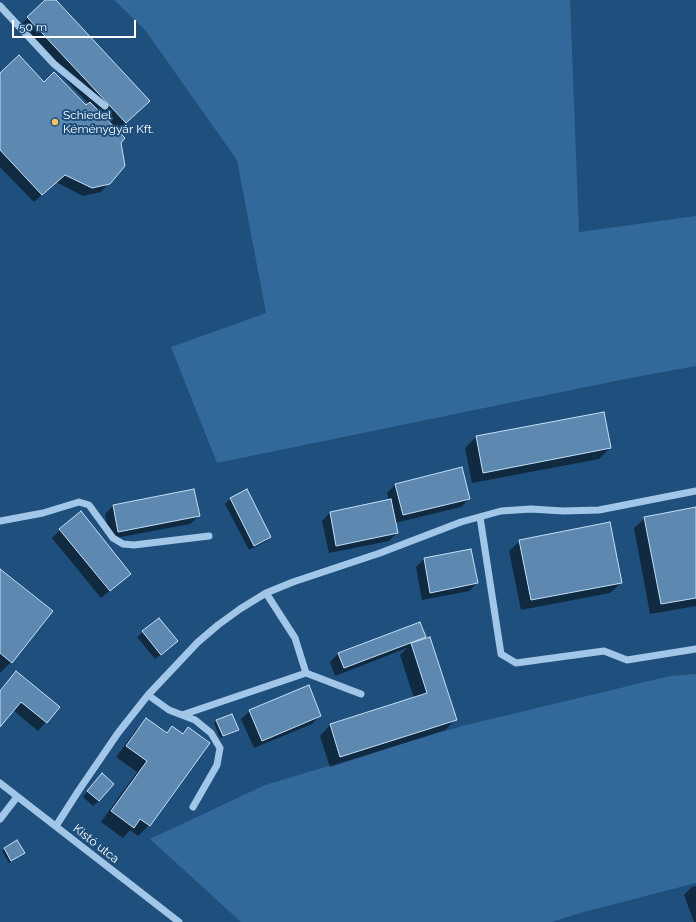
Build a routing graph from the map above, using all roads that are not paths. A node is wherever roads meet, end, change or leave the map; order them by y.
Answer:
1 (0, 6) edge
2 (105, 106) dead end
3 (696, 491) edge
4 (480, 517) junction
5 (0, 522) edge
6 (209, 536) dead end
7 (266, 593) junction
8 (696, 649) edge
9 (306, 673) junction
10 (361, 694) dead end
11 (148, 695) junction
12 (182, 715) junction
13 (0, 784) edge
14 (17, 796) junction
15 (193, 807) dead end
16 (0, 819) edge
17 (56, 826) junction
18 (179, 922) edge

1 - 2 street
3 - 4 street
4 - 7 street
4 - 8 street
5 - 6 street
7 - 9 street
7 - 11 street
9 - 10 street
9 - 12 street
11 - 12 street
11 - 17 street
12 - 15 street
13 - 14 street, Kistó utca
14 - 16 street
14 - 17 street, Kistó utca
17 - 18 street, Kistó utca

